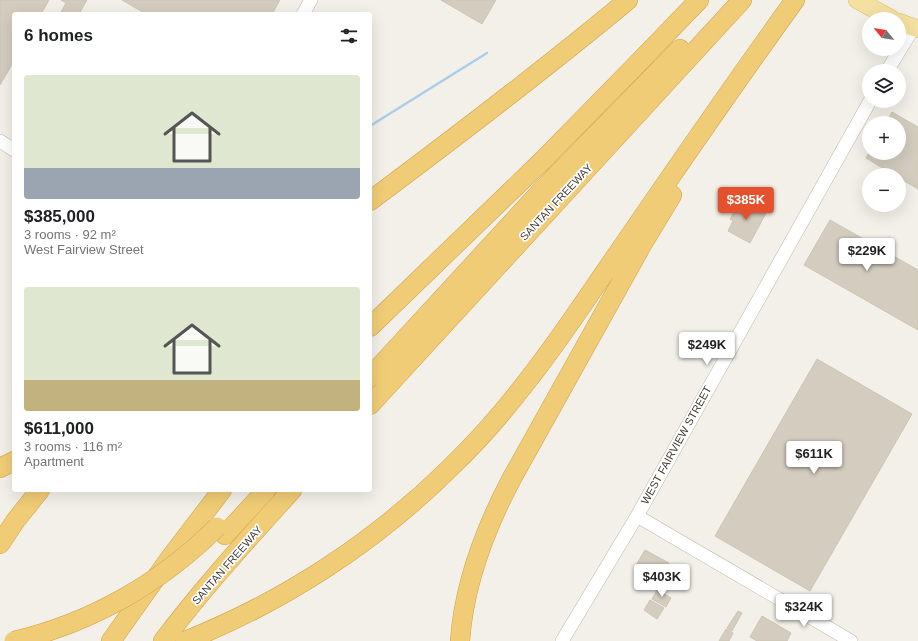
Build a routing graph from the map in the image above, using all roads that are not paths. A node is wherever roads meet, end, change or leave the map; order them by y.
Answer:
1 (311, 0) edge
2 (628, 0) edge
3 (699, 0) edge
4 (728, 0) edge
5 (742, 0) edge
6 (795, 0) edge
7 (857, 0) edge
8 (304, 12) edge
9 (879, 12) edge
10 (910, 26) edge
11 (643, 58) junction
12 (891, 64) edge
13 (732, 88) junction
14 (866, 108) edge
15 (0, 141) edge
16 (12, 149) edge
17 (372, 200) edge
18 (372, 325) edge
19 (372, 359) edge
20 (372, 375) edge
21 (372, 403) edge
22 (12, 462) edge
23 (0, 468) edge
24 (38, 492) edge
25 (220, 492) edge
26 (250, 492) edge
27 (264, 492) edge
28 (290, 492) edge
29 (637, 516) junction
30 (221, 531) junction
31 (0, 544) edge
32 (14, 641) edge
33 (53, 641) edge
34 (111, 641) edge
35 (163, 641) edge
36 (185, 641) edge
37 (460, 641) edge
38 (562, 641) edge
39 (851, 641) edge

1 - 8 street
2 - 17 highway
3 - 11 highway
4 - 20 highway
5 - 21 highway, SANTAN FREEWAY
6 - 13 highway
7 - 9 main road
10 - 12 street
11 - 18 highway
11 - 19 highway
13 - 36 highway
13 - 37 highway
14 - 29 street, WEST FAIRVIEW STREET
15 - 16 street
22 - 23 highway
24 - 31 highway
25 - 34 highway
26 - 30 highway
27 - 30 highway
28 - 35 highway, SANTAN FREEWAY
29 - 38 street, WEST FAIRVIEW STREET
29 - 39 street
30 - 32 highway, bridge
30 - 33 highway

